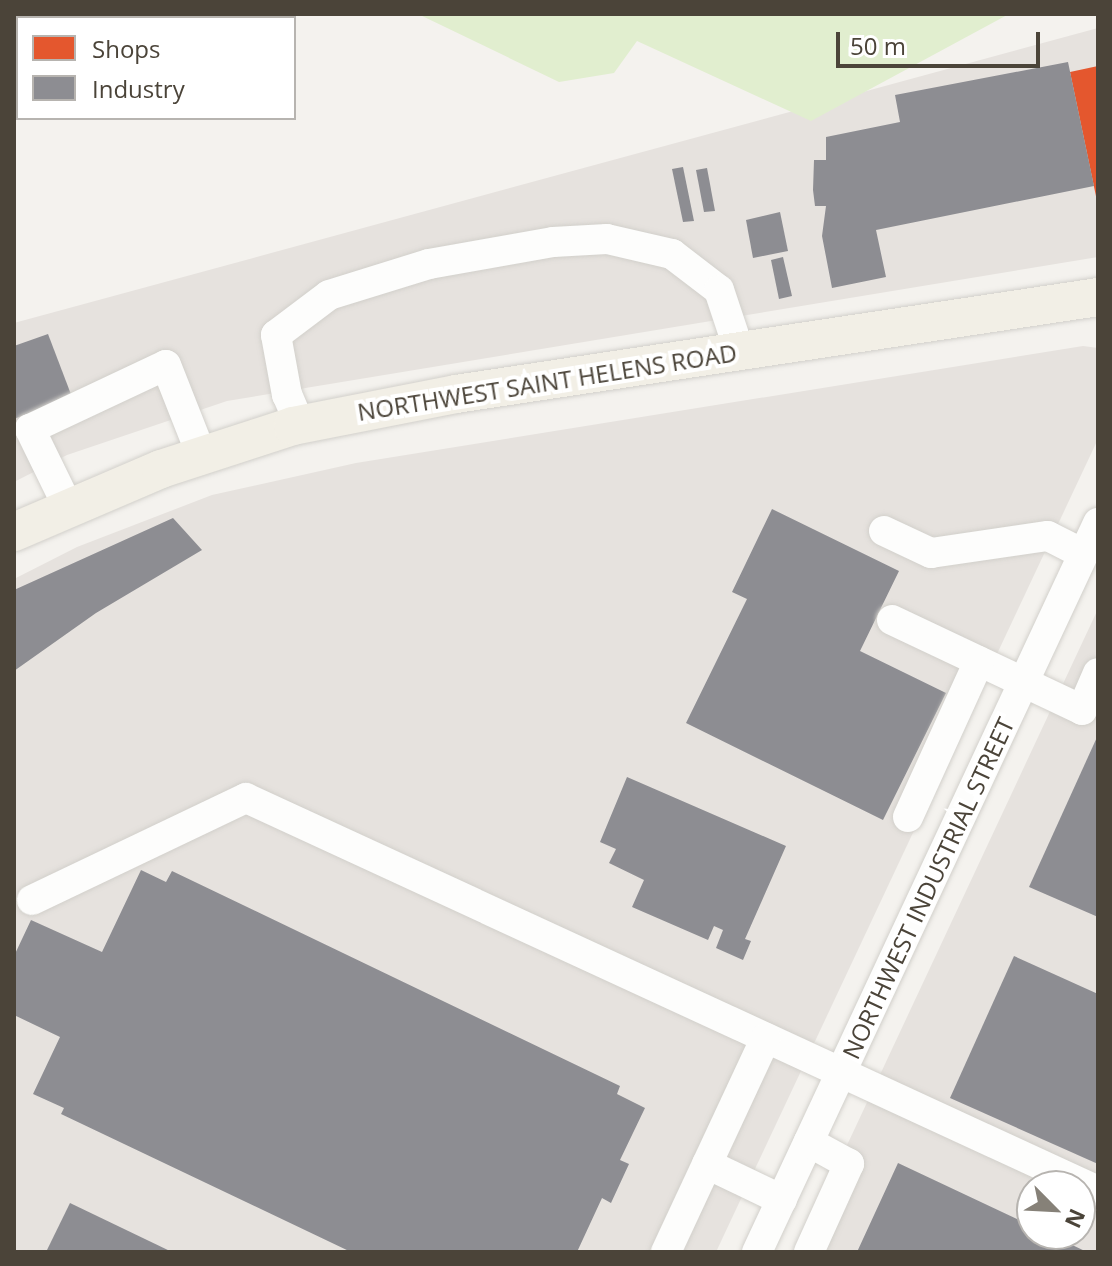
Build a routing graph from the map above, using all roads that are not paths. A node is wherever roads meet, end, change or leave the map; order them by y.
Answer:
1 (1098, 297) edge
2 (739, 350) junction
3 (300, 425) junction
4 (201, 454) junction
5 (68, 507) junction
6 (1098, 523) edge
7 (884, 531) dead end
8 (14, 532) edge
9 (1083, 554) junction
10 (892, 620) dead end
11 (979, 661) junction
12 (1098, 673) edge
13 (1024, 683) junction
14 (908, 817) dead end
15 (32, 900) dead end
16 (766, 1038) junction
17 (842, 1073) junction
18 (809, 1142) junction
19 (707, 1164) junction
20 (1098, 1191) edge
21 (782, 1200) junction
22 (666, 1252) edge
23 (757, 1252) edge
24 (809, 1252) edge

1 - 2 main road, NORTHWEST SAINT HELENS ROAD
2 - 3 main road, NORTHWEST SAINT HELENS ROAD
2 - 3 street
3 - 4 main road, NORTHWEST SAINT HELENS ROAD
4 - 5 main road, NORTHWEST SAINT HELENS ROAD
4 - 5 street
5 - 8 main road, NORTHWEST SAINT HELENS ROAD
6 - 9 street, NORTHWEST INDUSTRIAL STREET
7 - 9 street
9 - 13 street, NORTHWEST INDUSTRIAL STREET
10 - 11 street
11 - 13 street
11 - 14 street
12 - 13 street
13 - 17 street, NORTHWEST INDUSTRIAL STREET
15 - 16 street
16 - 17 street
16 - 19 street
17 - 18 street, NORTHWEST INDUSTRIAL STREET
17 - 20 street
18 - 21 street, NORTHWEST INDUSTRIAL STREET
18 - 24 street
19 - 21 street
19 - 22 street
21 - 23 street, NORTHWEST INDUSTRIAL STREET

